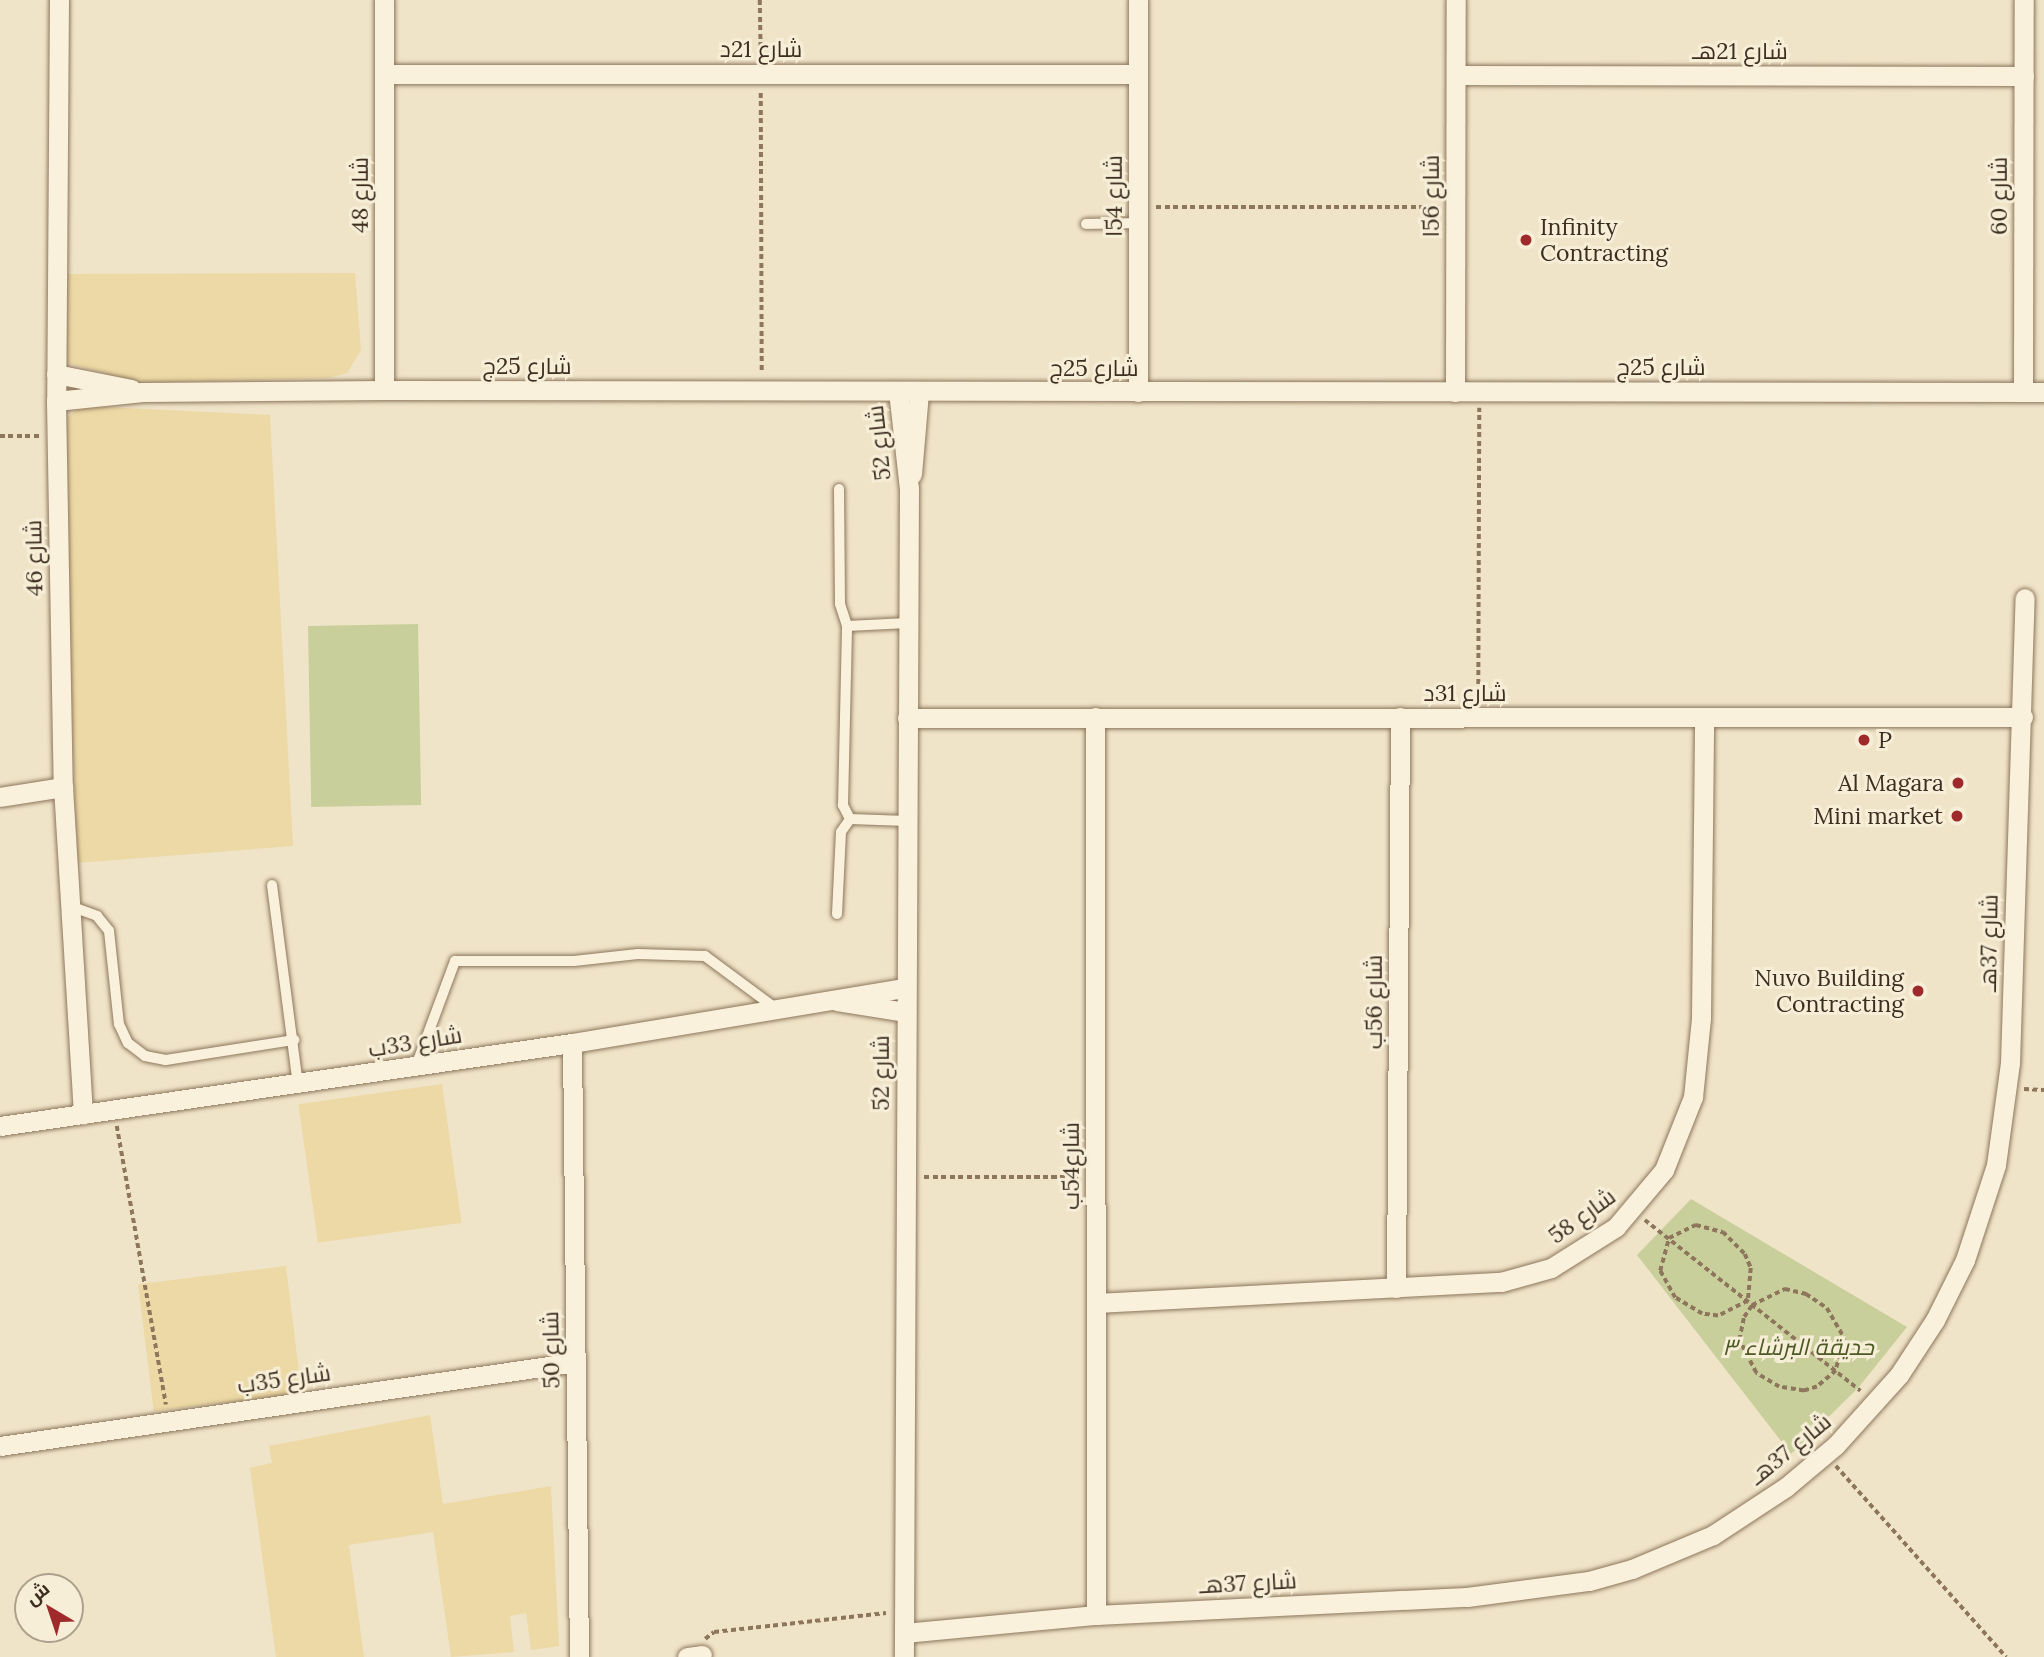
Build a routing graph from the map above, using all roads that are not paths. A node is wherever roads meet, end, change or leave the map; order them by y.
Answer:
1 (59, 0) edge
2 (384, 0) edge
3 (1138, 0) edge
4 (1456, 0) edge
5 (2024, 0) edge
6 (384, 74) junction
7 (1138, 74) junction
8 (1456, 75) junction
9 (2024, 76) junction
10 (1138, 215) junction
11 (1086, 224) dead end
12 (56, 374) junction
13 (384, 390) junction
14 (898, 391) junction
15 (143, 392) junction
16 (919, 392) junction
17 (1138, 392) junction
18 (1455, 392) junction
19 (2023, 392) junction
20 (2044, 392) edge
21 (56, 401) junction
22 (839, 489) dead end
23 (909, 489) junction
24 (2025, 598) dead end
25 (908, 623) junction
26 (847, 626) junction
27 (1095, 717) junction
28 (1400, 717) junction
29 (1704, 717) junction
30 (2023, 717) junction
31 (907, 718) junction
32 (63, 787) junction
33 (0, 797) edge
34 (850, 819) junction
35 (907, 821) junction
36 (272, 886) dead end
37 (70, 906) junction
38 (837, 914) dead end
39 (906, 988) junction
40 (836, 1001) junction
41 (778, 1010) junction
42 (906, 1012) junction
43 (295, 1040) junction
44 (572, 1043) junction
45 (416, 1067) junction
46 (299, 1084) junction
47 (83, 1114) junction
48 (0, 1126) edge
49 (1396, 1288) junction
50 (1096, 1303) junction
51 (576, 1362) junction
52 (0, 1446) edge
53 (1096, 1615) junction
54 (904, 1633) junction
55 (579, 1657) edge
56 (904, 1657) edge

1 - 12 street, شارع 46
2 - 6 street, شارع 48
3 - 7 street, شارع 54ا
4 - 8 street, شارع 56ا
5 - 9 street, شارع 60
6 - 7 street, شارع 21د
6 - 13 street, شارع 48
7 - 10 street, شارع 54ا
8 - 9 street, شارع 21هـ
8 - 18 street, شارع 56ا
9 - 19 street, شارع 60
10 - 11 lane
10 - 17 street, شارع 54ا
12 - 15 street, شارع 25ج
12 - 21 street, شارع 46
13 - 14 street, شارع 25ج
13 - 15 street, شارع 25ج
14 - 16 street, شارع 25ج
14 - 23 street, شارع 52
15 - 21 street, شارع 25ج
16 - 17 street, شارع 25ج
16 - 23 street, شارع 52
17 - 18 street, شارع 25ج
18 - 19 street, شارع 25ج
19 - 20 street, شارع 25ج
21 - 32 street, شارع 46
22 - 26 lane
23 - 25 street, شارع 52
24 - 30 street, شارع 37هـ
25 - 26 lane
25 - 31 street, شارع 52
26 - 34 lane
27 - 28 street, شارع 31د
27 - 31 street, شارع 31د
27 - 50 street, شارع54ب
28 - 29 street, شارع 31د
28 - 49 street, شارع 56ب
29 - 30 street, شارع 31د
29 - 49 street, شارع 58
30 - 53 street, شارع 37هـ
31 - 35 street, شارع 52
32 - 33 street
32 - 37 street, شارع 46
34 - 35 lane
34 - 38 lane
35 - 39 street, شارع 52
36 - 43 lane
37 - 43 lane
37 - 47 street, شارع 46
39 - 40 street, شارع 33ب
39 - 42 street, شارع 52
40 - 41 street, شارع 33ب
40 - 42 street, شارع 33ب
41 - 44 street, شارع 33ب
41 - 45 lane
42 - 54 street, شارع 52
43 - 46 lane
44 - 45 street, شارع 33ب
44 - 51 street, شارع 50
45 - 46 street, شارع 33ب
46 - 47 street, شارع 33ب
47 - 48 street, شارع 33ب
49 - 50 street, شارع 58
50 - 53 street, شارع54ب
51 - 52 street, شارع 35ب
51 - 55 street, شارع 50
53 - 54 street, شارع 37هـ
54 - 56 street, شارع 52

